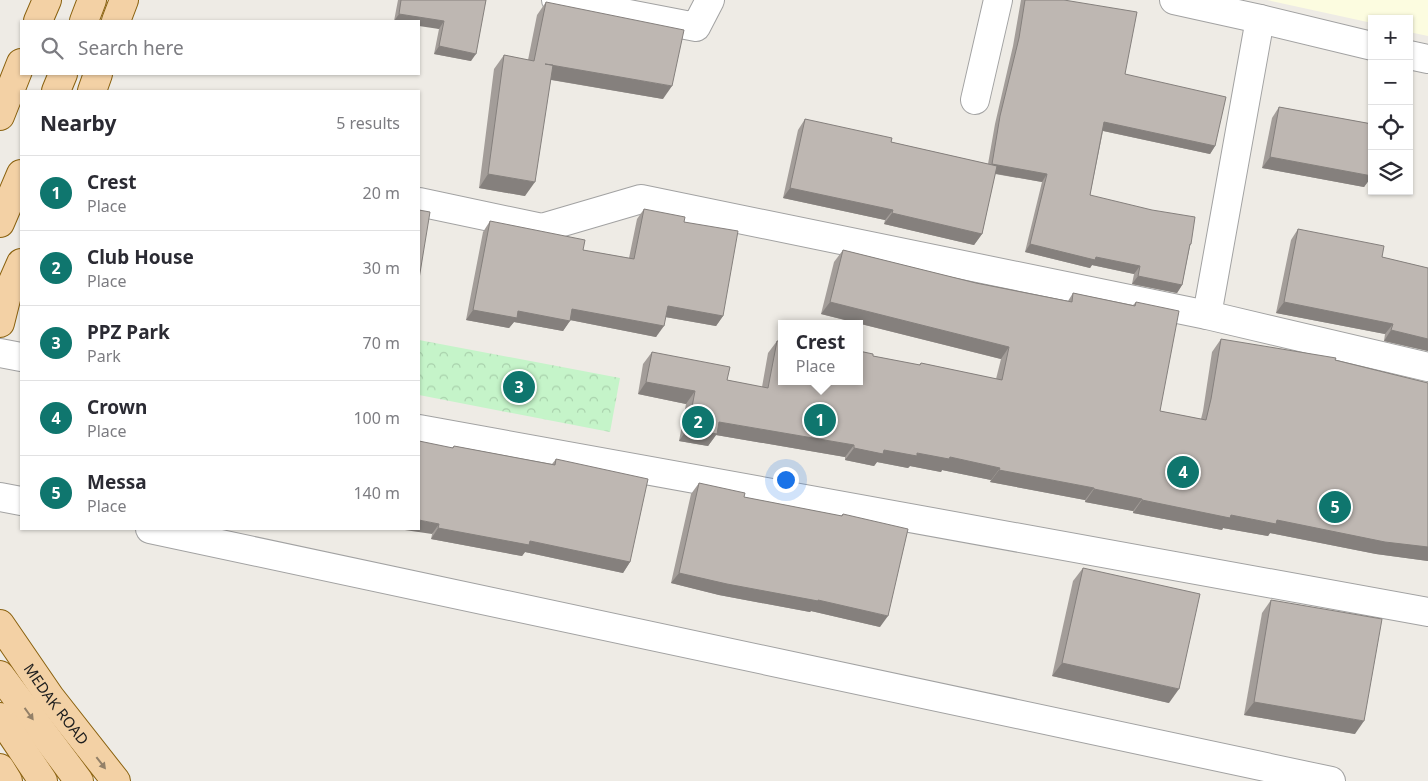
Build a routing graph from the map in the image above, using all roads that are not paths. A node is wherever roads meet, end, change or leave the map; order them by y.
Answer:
1 (47, 0) edge
2 (92, 0) edge
3 (124, 0) edge
4 (556, 0) edge
5 (710, 0) edge
6 (998, 0) edge
7 (1174, 0) edge
8 (1260, 19) junction
9 (38, 20) edge
10 (84, 20) edge
11 (116, 20) edge
12 (1368, 45) edge
13 (1413, 56) edge
14 (1428, 59) edge
15 (20, 66) edge
16 (63, 75) edge
17 (98, 75) edge
18 (56, 90) edge
19 (92, 90) edge
20 (975, 100) dead end
21 (0, 116) edge
22 (20, 176) edge
23 (420, 202) edge
24 (0, 223) edge
25 (20, 265) edge
26 (1208, 316) junction
27 (0, 323) edge
28 (0, 353) edge
29 (20, 357) edge
30 (1428, 367) edge
31 (420, 429) edge
32 (0, 497) edge
33 (20, 501) edge
34 (155, 530) edge
35 (1428, 612) edge
36 (0, 624) edge
37 (0, 675) edge
38 (0, 717) edge
39 (0, 768) edge
40 (8, 781) edge
41 (43, 781) edge
42 (79, 781) edge
43 (116, 781) edge
44 (1330, 781) edge

1 - 9 main road
2 - 10 main road
3 - 11 main road
4 - 5 street
6 - 20 street
7 - 8 street
8 - 12 street
8 - 26 street
13 - 14 street
15 - 21 main road
16 - 18 main road
17 - 19 main road
22 - 24 main road
23 - 26 street
25 - 27 main road
26 - 30 street
28 - 29 street
31 - 35 street
32 - 33 street
34 - 44 street
36 -> 43 main road, MEDAK ROAD
37 -> 42 main road
38 - 41 main road
39 - 40 main road

